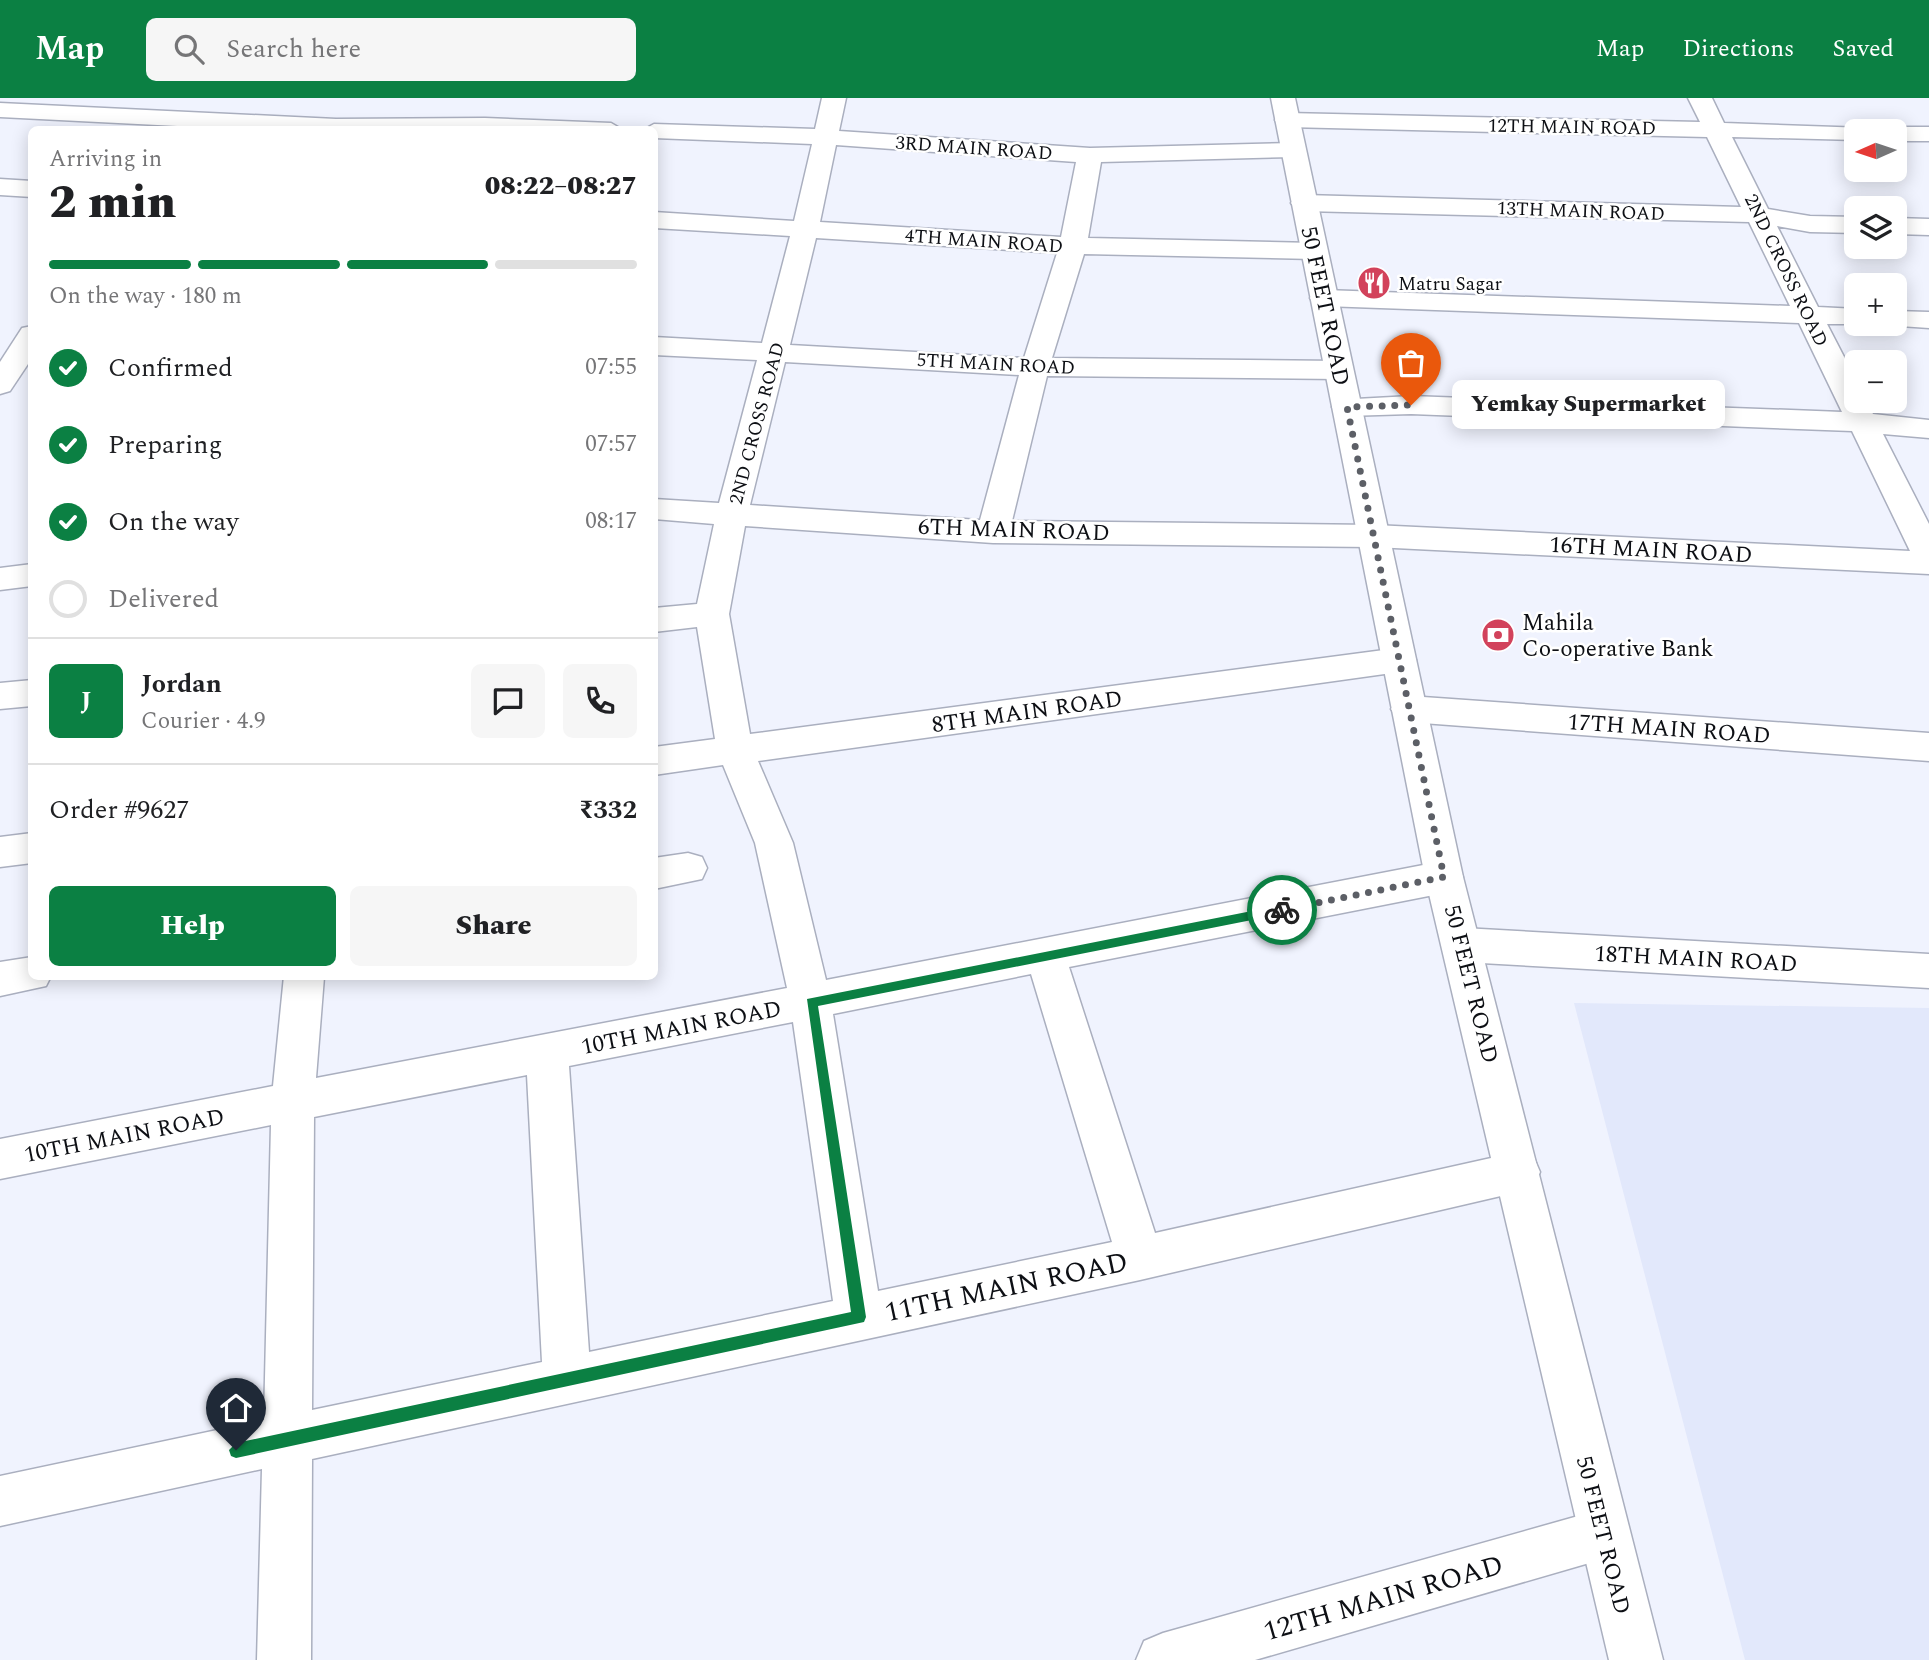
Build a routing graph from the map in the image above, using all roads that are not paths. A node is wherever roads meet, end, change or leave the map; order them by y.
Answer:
1 (502, 98) edge
2 (834, 98) edge
3 (1700, 98) edge
4 (1285, 109) edge
5 (0, 110) edge
6 (485, 125) junction
7 (298, 126) edge
8 (435, 126) edge
9 (510, 126) edge
10 (1716, 129) junction
11 (658, 131) edge
12 (1844, 132) edge
13 (1908, 134) edge
14 (1929, 134) edge
15 (824, 137) junction
16 (1293, 150) junction
17 (1090, 155) junction
18 (0, 187) edge
19 (28, 189) edge
20 (1304, 203) junction
21 (1760, 215) junction
22 (658, 220) edge
23 (1844, 225) edge
24 (806, 227) junction
25 (1907, 227) edge
26 (1929, 228) edge
27 (1073, 246) junction
28 (1314, 251) junction
29 (1324, 298) junction
30 (1810, 316) junction
31 (1844, 317) edge
32 (1907, 319) edge
33 (1929, 320) edge
34 (28, 336) edge
35 (0, 337) edge
36 (28, 341) edge
37 (658, 346) edge
38 (775, 351) junction
39 (1035, 367) junction
40 (1339, 370) junction
41 (0, 385) edge
42 (1347, 407) junction
43 (1860, 422) junction
44 (1929, 429) edge
45 (658, 509) edge
46 (732, 512) junction
47 (993, 532) junction
48 (1374, 536) junction
49 (1929, 556) edge
50 (1929, 563) edge
51 (28, 576) edge
52 (0, 579) edge
53 (712, 614) junction
54 (658, 620) edge
55 (1399, 660) junction
56 (28, 693) edge
57 (0, 696) edge
58 (1409, 709) junction
59 (1929, 747) edge
60 (735, 750) junction
61 (658, 760) edge
62 (28, 848) edge
63 (0, 852) edge
64 (1444, 877) junction
65 (1463, 945) junction
66 (1046, 957) junction
67 (1929, 971) edge
68 (28, 975) edge
69 (0, 979) edge
70 (304, 980) edge
71 (811, 1002) junction
72 (547, 1053) junction
73 (293, 1102) junction
74 (0, 1159) edge
75 (1518, 1172) junction
76 (1140, 1258) junction
77 (859, 1317) junction
78 (567, 1380) junction
79 (289, 1439) junction
80 (0, 1501) edge
81 (1603, 1534) junction
82 (284, 1660) edge
83 (1163, 1660) edge
84 (1636, 1660) edge

1 - 6 street
2 - 15 street, 2ND CROSS ROAD
3 - 10 street, 2ND CROSS ROAD
4 - 10 street, 12TH MAIN ROAD
4 - 16 street, 50 FEET ROAD
5 - 7 street
6 - 8 street
6 - 9 street
10 - 12 street, 12TH MAIN ROAD
10 - 21 street, 2ND CROSS ROAD
11 - 15 street, 3RD MAIN ROAD
13 - 14 street
15 - 17 street, 3RD MAIN ROAD
15 - 24 street, 2ND CROSS ROAD
16 - 17 street, 3RD MAIN ROAD
16 - 20 street, 50 FEET ROAD
17 - 27 street
18 - 19 street
20 - 21 street, 13TH MAIN ROAD
20 - 28 street, 50 FEET ROAD
21 - 23 street, 13TH MAIN ROAD
21 - 30 street, 2ND CROSS ROAD
22 - 24 street, 4TH MAIN ROAD
24 - 27 street, 4TH MAIN ROAD
24 - 38 street, 2ND CROSS ROAD
25 - 26 street
27 - 28 street, 4TH MAIN ROAD
27 - 39 street
28 - 29 street, 50 FEET ROAD
29 - 30 street
29 - 40 street, 50 FEET ROAD
30 - 31 street
30 - 43 street, 2ND CROSS ROAD
32 - 33 street
34 - 35 street
36 - 41 street
37 - 38 street, 5TH MAIN ROAD
38 - 39 street, 5TH MAIN ROAD
38 - 46 street, 2ND CROSS ROAD
39 - 40 street, 5TH MAIN ROAD
39 - 47 street
40 - 42 street, 50 FEET ROAD
42 - 43 street
42 - 48 street, 50 FEET ROAD
43 - 44 street
43 - 49 street, 2ND CROSS ROAD
45 - 46 street, 6TH MAIN ROAD
46 - 47 street, 6TH MAIN ROAD
46 - 53 street, 2ND CROSS ROAD
47 - 48 street, 6TH MAIN ROAD
48 - 50 street, 16TH MAIN ROAD
48 - 55 street, 50 FEET ROAD
51 - 52 street
53 - 54 street
53 - 60 street, 2ND CROSS ROAD
55 - 58 street, 50 FEET ROAD
55 - 60 street, 8TH MAIN ROAD
56 - 57 street
58 - 59 street, 17TH MAIN ROAD
58 - 64 street, 50 FEET ROAD
60 - 61 street, 8TH MAIN ROAD
60 - 71 street, 2ND CROSS ROAD
62 - 63 street
64 - 65 street, 50 FEET ROAD
64 - 66 street, 10TH MAIN ROAD
65 - 67 street, 18TH MAIN ROAD
65 - 75 street, 50 FEET ROAD
66 - 71 street, 10TH MAIN ROAD
66 - 76 street
68 - 69 street
70 - 73 street
71 - 72 street, 10TH MAIN ROAD
71 - 77 street, 2ND CROSS ROAD
72 - 73 street, 10TH MAIN ROAD
72 - 78 street
73 - 74 street, 10TH MAIN ROAD
73 - 79 street
75 - 76 street, 11TH MAIN ROAD
75 - 81 street, 50 FEET ROAD
76 - 77 street, 11TH MAIN ROAD
77 - 78 street, 11TH MAIN ROAD
78 - 79 street, 11TH MAIN ROAD
79 - 80 street, 11TH MAIN ROAD
79 - 82 street
81 - 83 street, 12TH MAIN ROAD
81 - 84 street, 50 FEET ROAD

